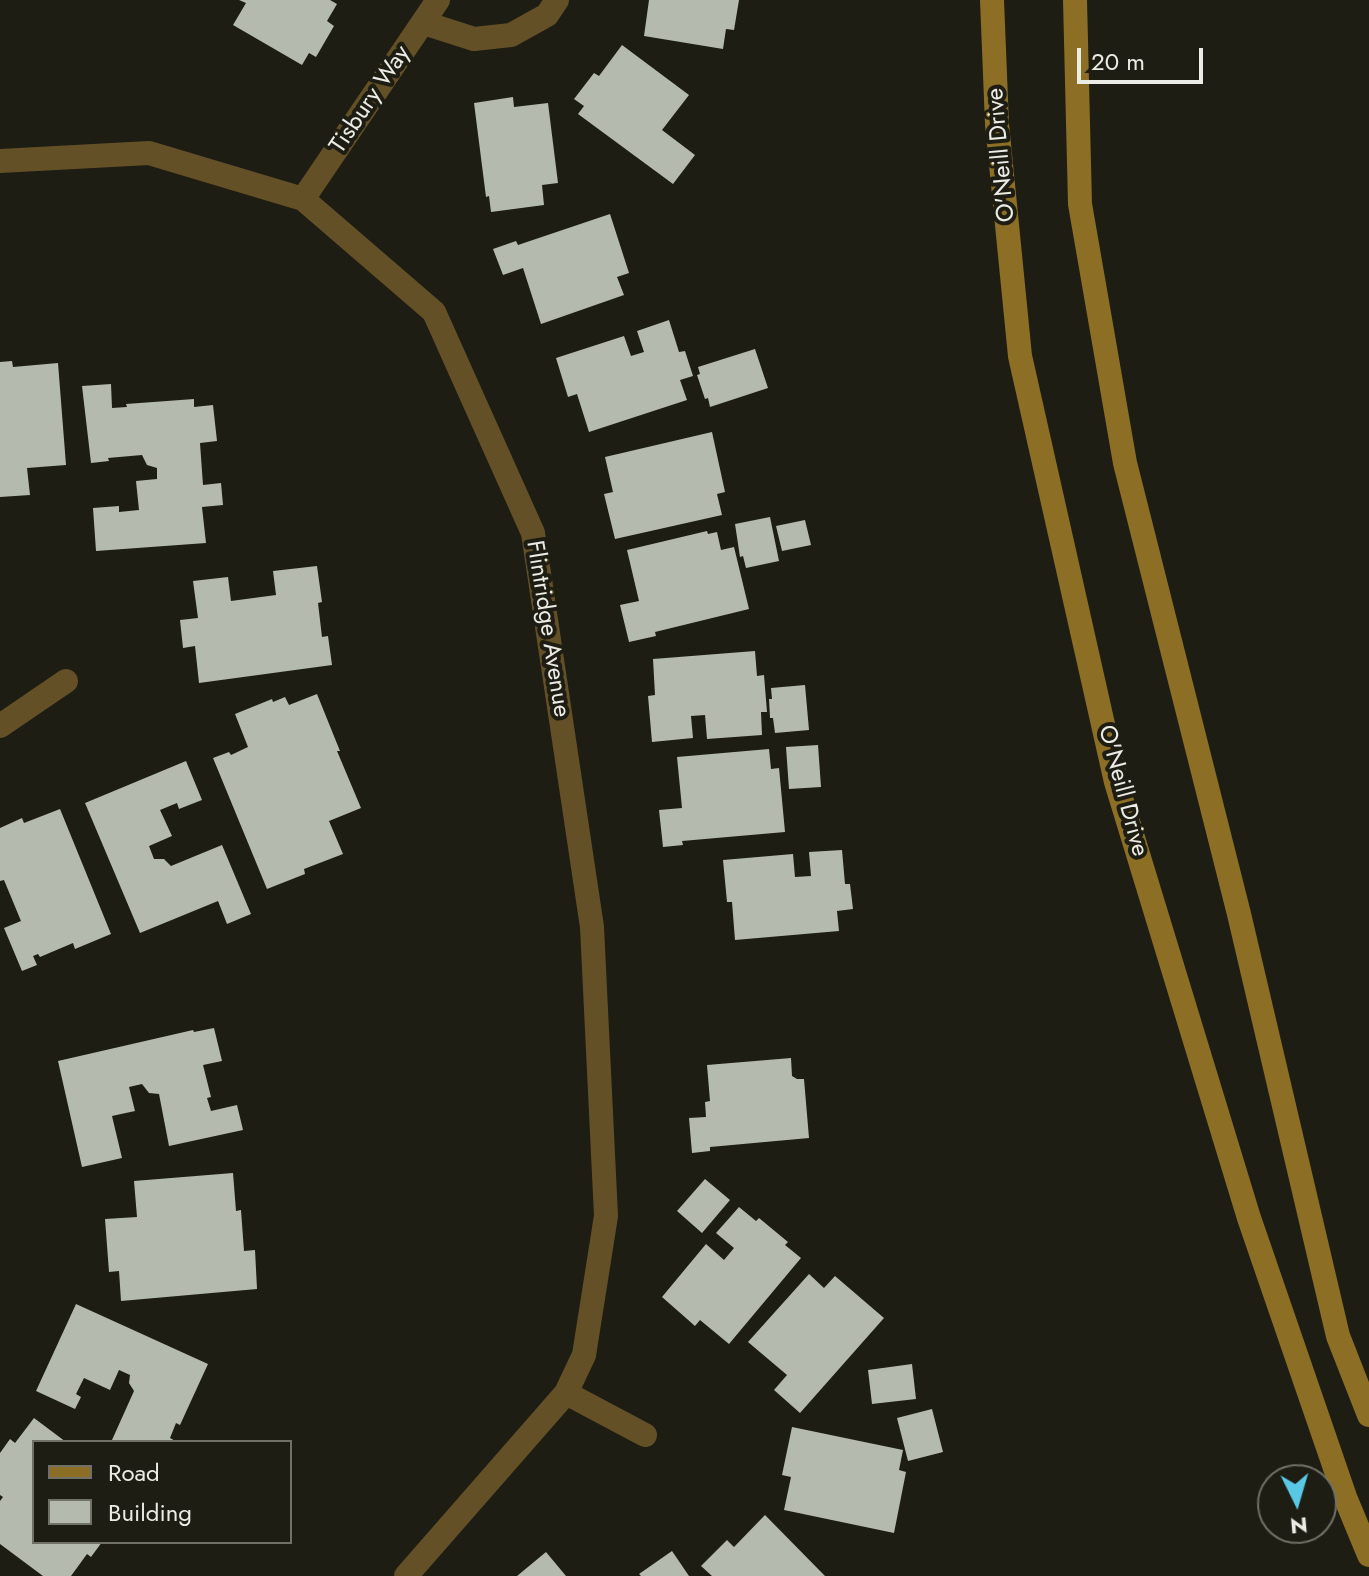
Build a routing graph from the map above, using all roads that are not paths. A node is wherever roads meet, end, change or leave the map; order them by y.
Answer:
1 (438, 0) edge
2 (557, 0) edge
3 (992, 0) edge
4 (1075, 0) edge
5 (424, 23) junction
6 (0, 161) edge
7 (303, 199) junction
8 (66, 681) dead end
9 (0, 726) edge
10 (566, 1393) junction
11 (1369, 1415) edge
12 (645, 1435) dead end
13 (1369, 1555) edge
14 (406, 1576) edge

1 - 5 street, Tisbury Way
2 - 5 street
3 - 13 main road, O'Neill Drive
4 - 11 main road
5 - 7 street, Tisbury Way
6 - 7 street, Flintridge Avenue
7 - 10 street, Flintridge Avenue
8 - 9 street
10 - 12 street
10 - 14 street, Flintridge Avenue

